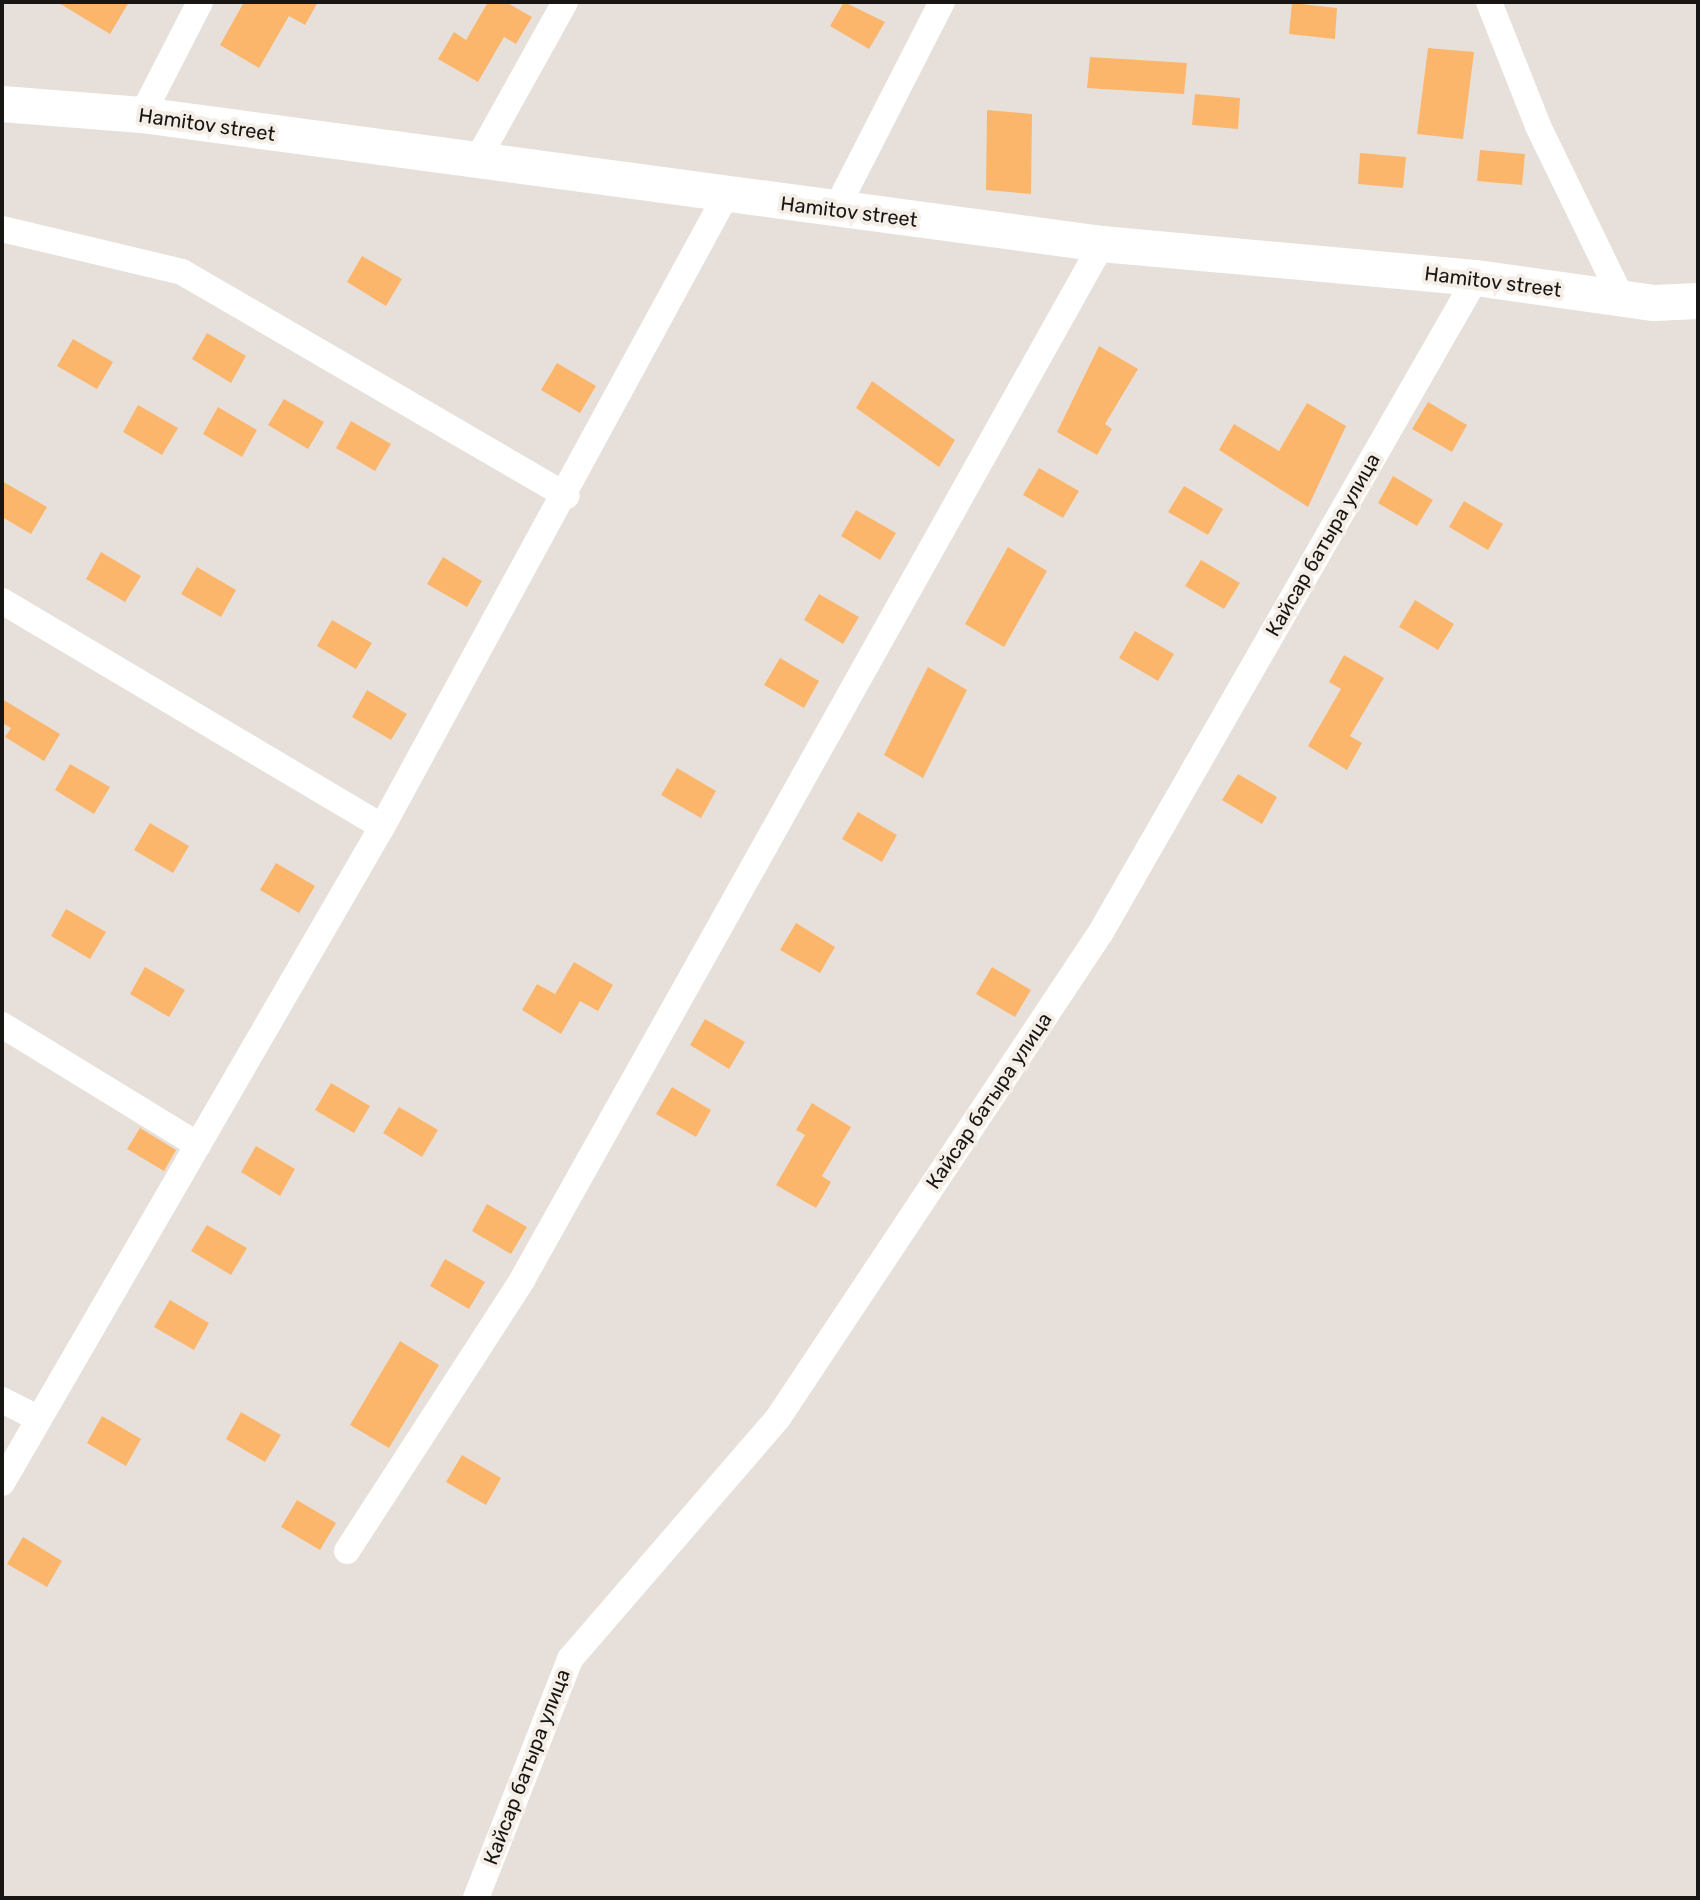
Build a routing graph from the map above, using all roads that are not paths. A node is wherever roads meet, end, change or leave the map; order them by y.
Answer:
1 (200, 2) edge
2 (565, 2) edge
3 (942, 2) edge
4 (1489, 2) edge
5 (2, 104) edge
6 (142, 115) junction
7 (476, 162) junction
8 (725, 197) junction
9 (836, 209) junction
10 (2, 229) edge
11 (1102, 244) junction
12 (1476, 278) junction
13 (1622, 299) junction
14 (1698, 301) edge
15 (567, 496) junction
16 (2, 601) edge
17 (382, 827) junction
18 (2, 1025) edge
19 (198, 1145) junction
20 (2, 1400) edge
21 (37, 1418) junction
22 (2, 1483) edge
23 (347, 1551) dead end
24 (476, 1898) edge

1 - 6 street
2 - 7 street
3 - 9 street
4 - 13 street
5 - 6 street, Hamitov street
6 - 7 street, Hamitov street
7 - 8 street, Hamitov street
8 - 9 street, Hamitov street
8 - 15 street
9 - 11 street, Hamitov street
10 - 15 street
11 - 12 street, Hamitov street
11 - 23 street
12 - 13 street, Hamitov street
12 - 24 street, Кайсар батыра улица
13 - 14 street, Hamitov street
15 - 17 street
16 - 17 street
17 - 19 street
18 - 19 street
19 - 21 street
20 - 21 street
21 - 22 street

